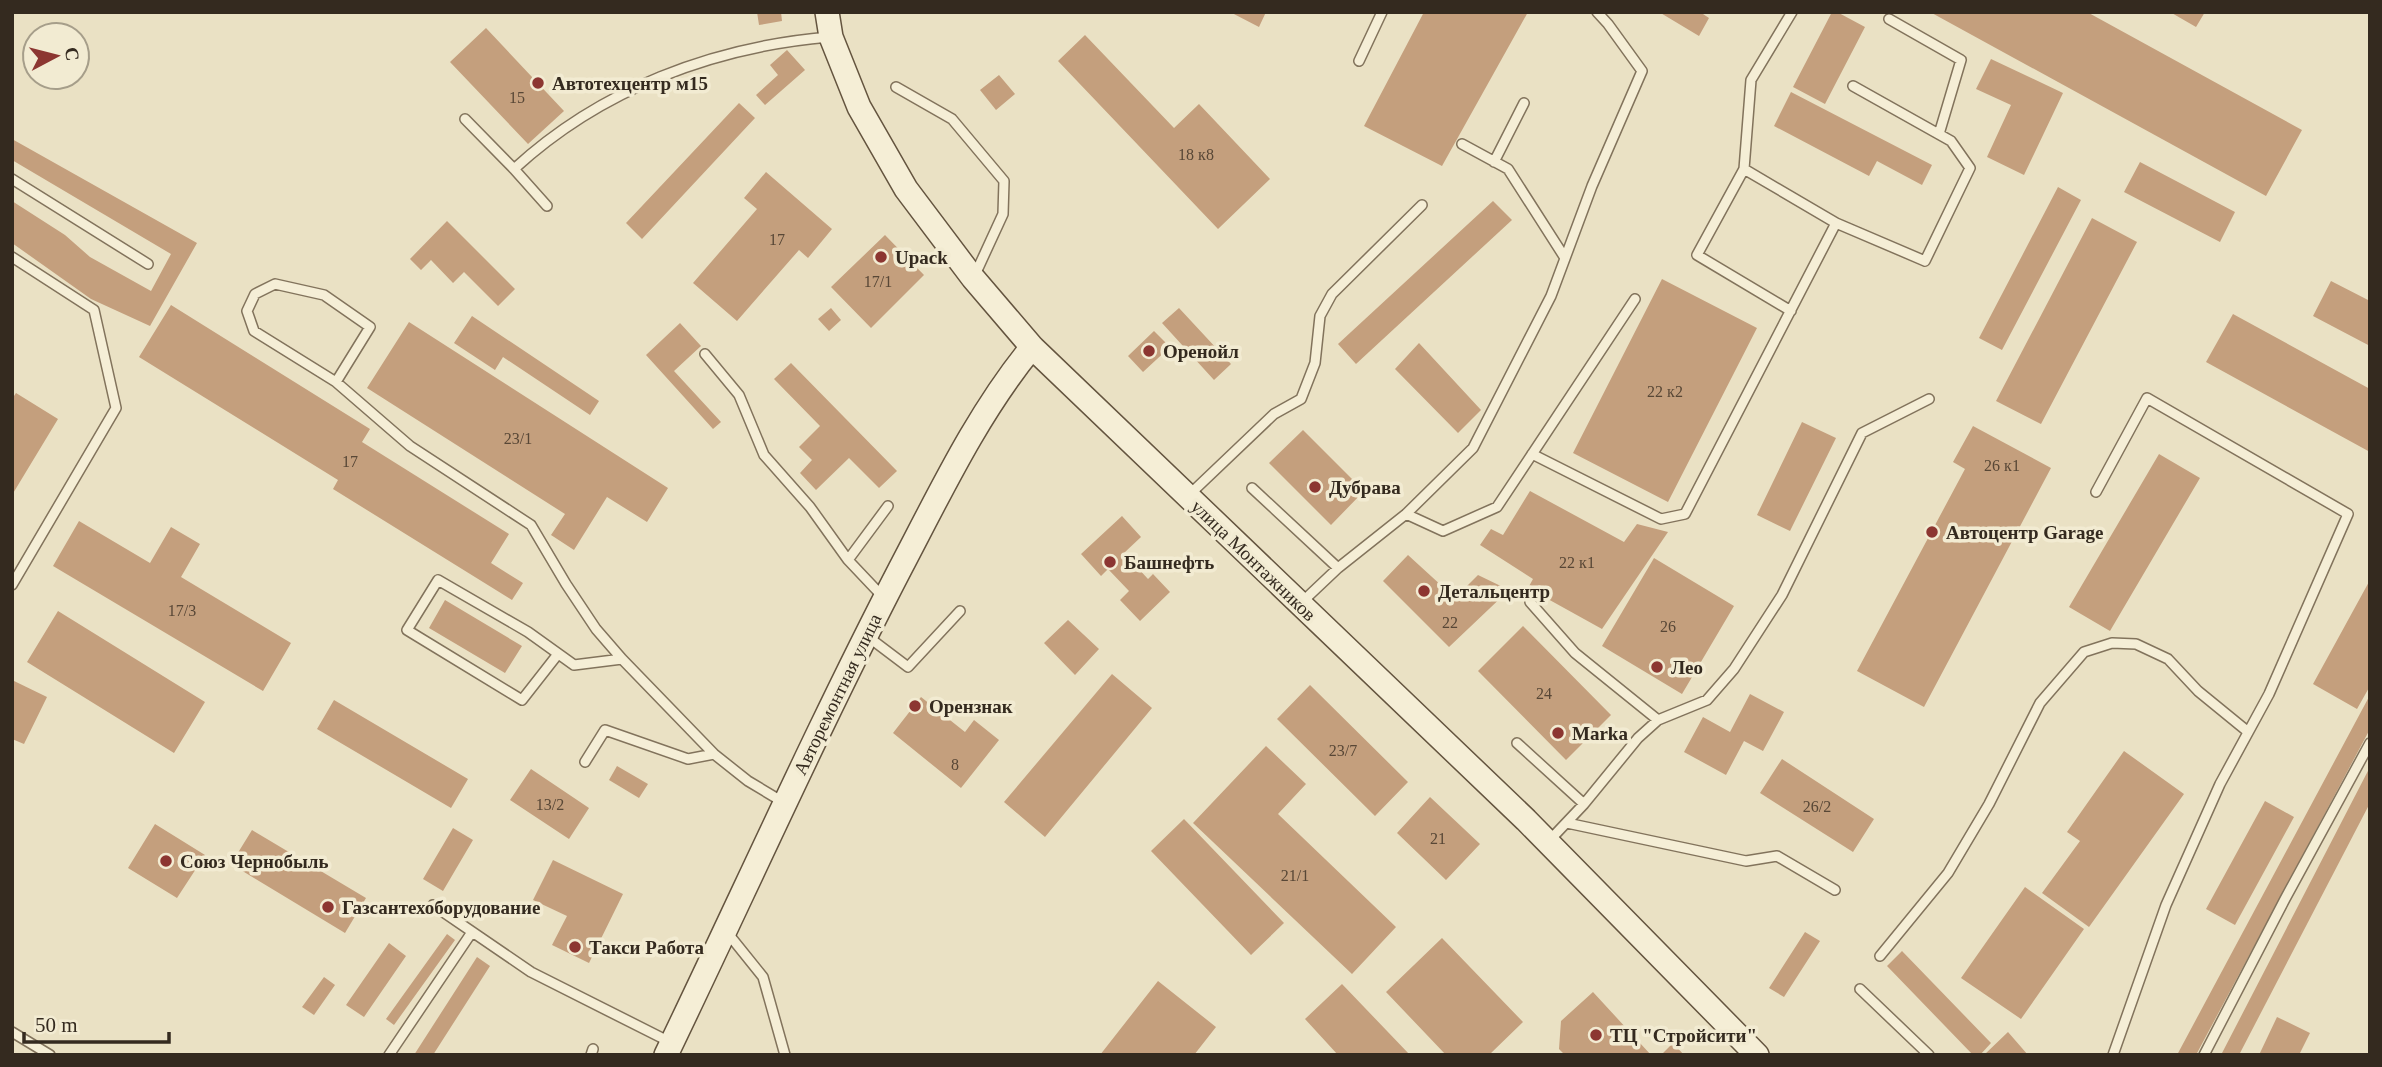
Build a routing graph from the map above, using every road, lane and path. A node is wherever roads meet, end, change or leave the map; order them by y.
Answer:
1 (827, 12) edge
2 (1382, 12) edge
3 (1597, 12) edge
4 (1792, 12) edge
5 (1889, 19) dead end
6 (831, 37) junction
7 (1359, 61) dead end
8 (1853, 86) dead end
9 (896, 87) dead end
10 (1524, 103) dead end
11 (465, 119) dead end
12 (1939, 134) junction
13 (1462, 144) dead end
14 (1494, 162) junction
15 (514, 169) junction
16 (1744, 169) junction
17 (12, 179) edge
18 (1422, 205) dead end
19 (547, 206) dead end
20 (1836, 223) junction
21 (12, 257) edge
22 (1565, 258) junction
23 (148, 264) dead end
24 (973, 278) junction
25 (1635, 299) dead end
26 (1791, 311) junction
27 (1032, 347) junction
28 (705, 354) dead end
29 (336, 382) junction
30 (1929, 398) dead end
31 (1532, 454) junction
32 (1252, 488) dead end
33 (2096, 492) dead end
34 (1188, 496) junction
35 (888, 506) dead end
36 (1406, 514) junction
37 (848, 559) junction
38 (1338, 568) junction
39 (12, 585) edge
40 (885, 598) junction
41 (1530, 602) dead end
42 (1300, 604) junction
43 (960, 611) dead end
44 (866, 635) junction
45 (558, 654) junction
46 (622, 659) junction
47 (1658, 720) junction
48 (2247, 731) junction
49 (1517, 743) dead end
50 (2370, 743) edge
51 (713, 754) junction
52 (585, 762) dead end
53 (784, 803) junction
54 (1584, 804) junction
55 (1567, 823) junction
56 (1548, 842) junction
57 (1835, 890) dead end
58 (433, 905) dead end
59 (725, 929) junction
60 (472, 932) junction
61 (1880, 956) dead end
62 (1860, 989) dead end
63 (12, 1032) edge
64 (669, 1049) edge
65 (50, 1055) edge
66 (389, 1055) edge
67 (785, 1055) edge
68 (1757, 1055) edge
69 (1929, 1055) edge
70 (2113, 1055) edge
71 (2204, 1055) edge

1 - 6 main road, улица Монтажников
2 - 7 lane
3 - 22 lane
4 - 16 lane
5 - 12 lane
6 - 15 lane
6 - 24 main road, улица Монтажников
8 - 12 lane
9 - 24 lane
10 - 14 lane
11 - 15 lane
12 - 20 lane
13 - 14 lane
14 - 22 lane
15 - 19 lane
16 - 20 lane
16 - 26 lane
17 - 23 lane
18 - 34 lane
20 - 26 lane
21 - 39 lane
22 - 36 lane
24 - 27 main road, улица Монтажников
25 - 31 lane
26 - 31 lane
27 - 34 main road, улица Монтажников
27 - 40 main road, Авторемонтная улица
28 - 37 lane
29 - 29 lane
29 - 46 lane
30 - 47 lane
31 - 36 lane
32 - 38 lane
33 - 48 lane
34 - 42 main road, улица Монтажников
35 - 37 lane
36 - 38 lane
37 - 40 lane
38 - 42 lane
40 - 44 main road, Авторемонтная улица
41 - 47 lane
42 - 56 main road, улица Монтажников
43 - 44 lane
44 - 53 main road, Авторемонтная улица
45 - 45 lane
45 - 46 lane
46 - 51 lane
47 - 54 lane
48 - 61 lane
48 - 70 lane
49 - 54 lane
50 - 71 lane
51 - 52 lane
51 - 53 lane
53 - 59 main road, Авторемонтная улица
54 - 55 lane
55 - 56 lane
55 - 57 lane
56 - 68 main road, улица Монтажников
58 - 60 lane
59 - 64 main road, Авторемонтная улица
59 - 67 lane
60 - 64 lane
60 - 66 lane
62 - 69 lane
63 - 65 lane

